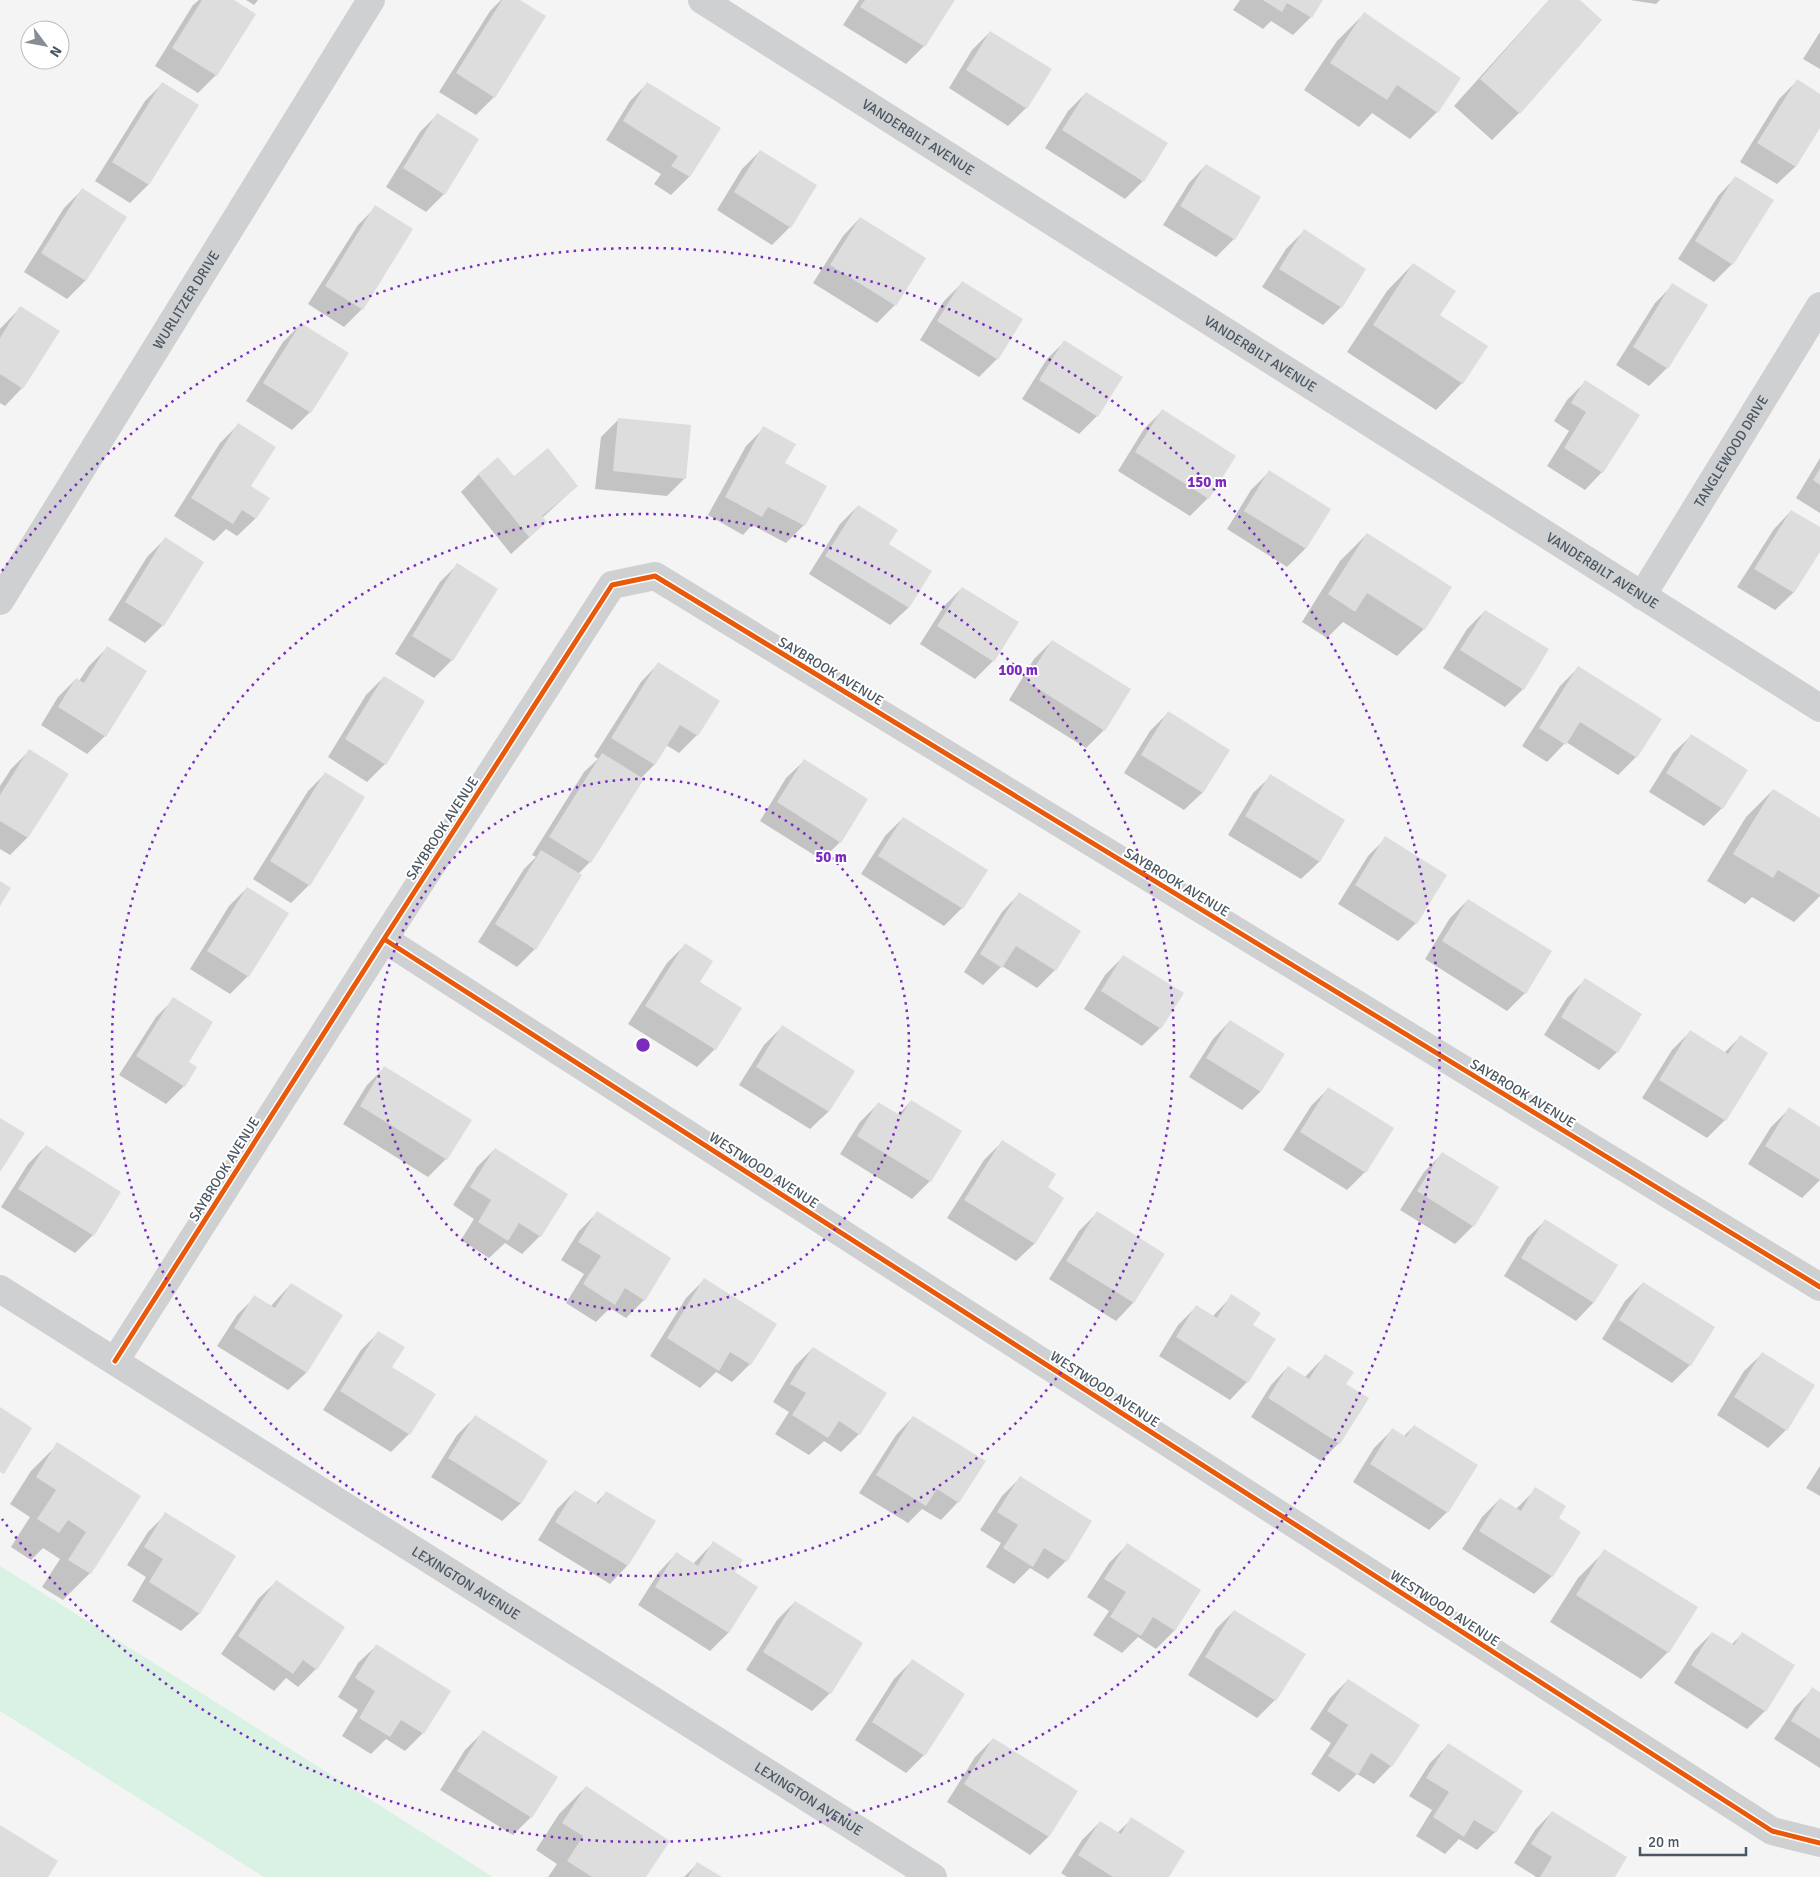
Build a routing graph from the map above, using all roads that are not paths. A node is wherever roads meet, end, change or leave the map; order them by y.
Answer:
1 (371, 0) edge
2 (702, 0) edge
3 (1820, 306) edge
4 (1642, 596) junction
5 (0, 601) edge
6 (1820, 708) edge
7 (384, 939) junction
8 (1820, 1287) edge
9 (0, 1288) edge
10 (115, 1361) junction
11 (1820, 1843) edge
12 (934, 1877) edge

1 - 5 street, WURLITZER DRIVE
2 - 4 street, VANDERBILT AVENUE
3 - 4 street, TANGLEWOOD DRIVE
4 - 6 street, VANDERBILT AVENUE
7 - 8 street, SAYBROOK AVENUE
7 - 10 street, SAYBROOK AVENUE
7 - 11 street, WESTWOOD AVENUE
9 - 10 street, LEXINGTON AVENUE
10 - 12 street, LEXINGTON AVENUE

